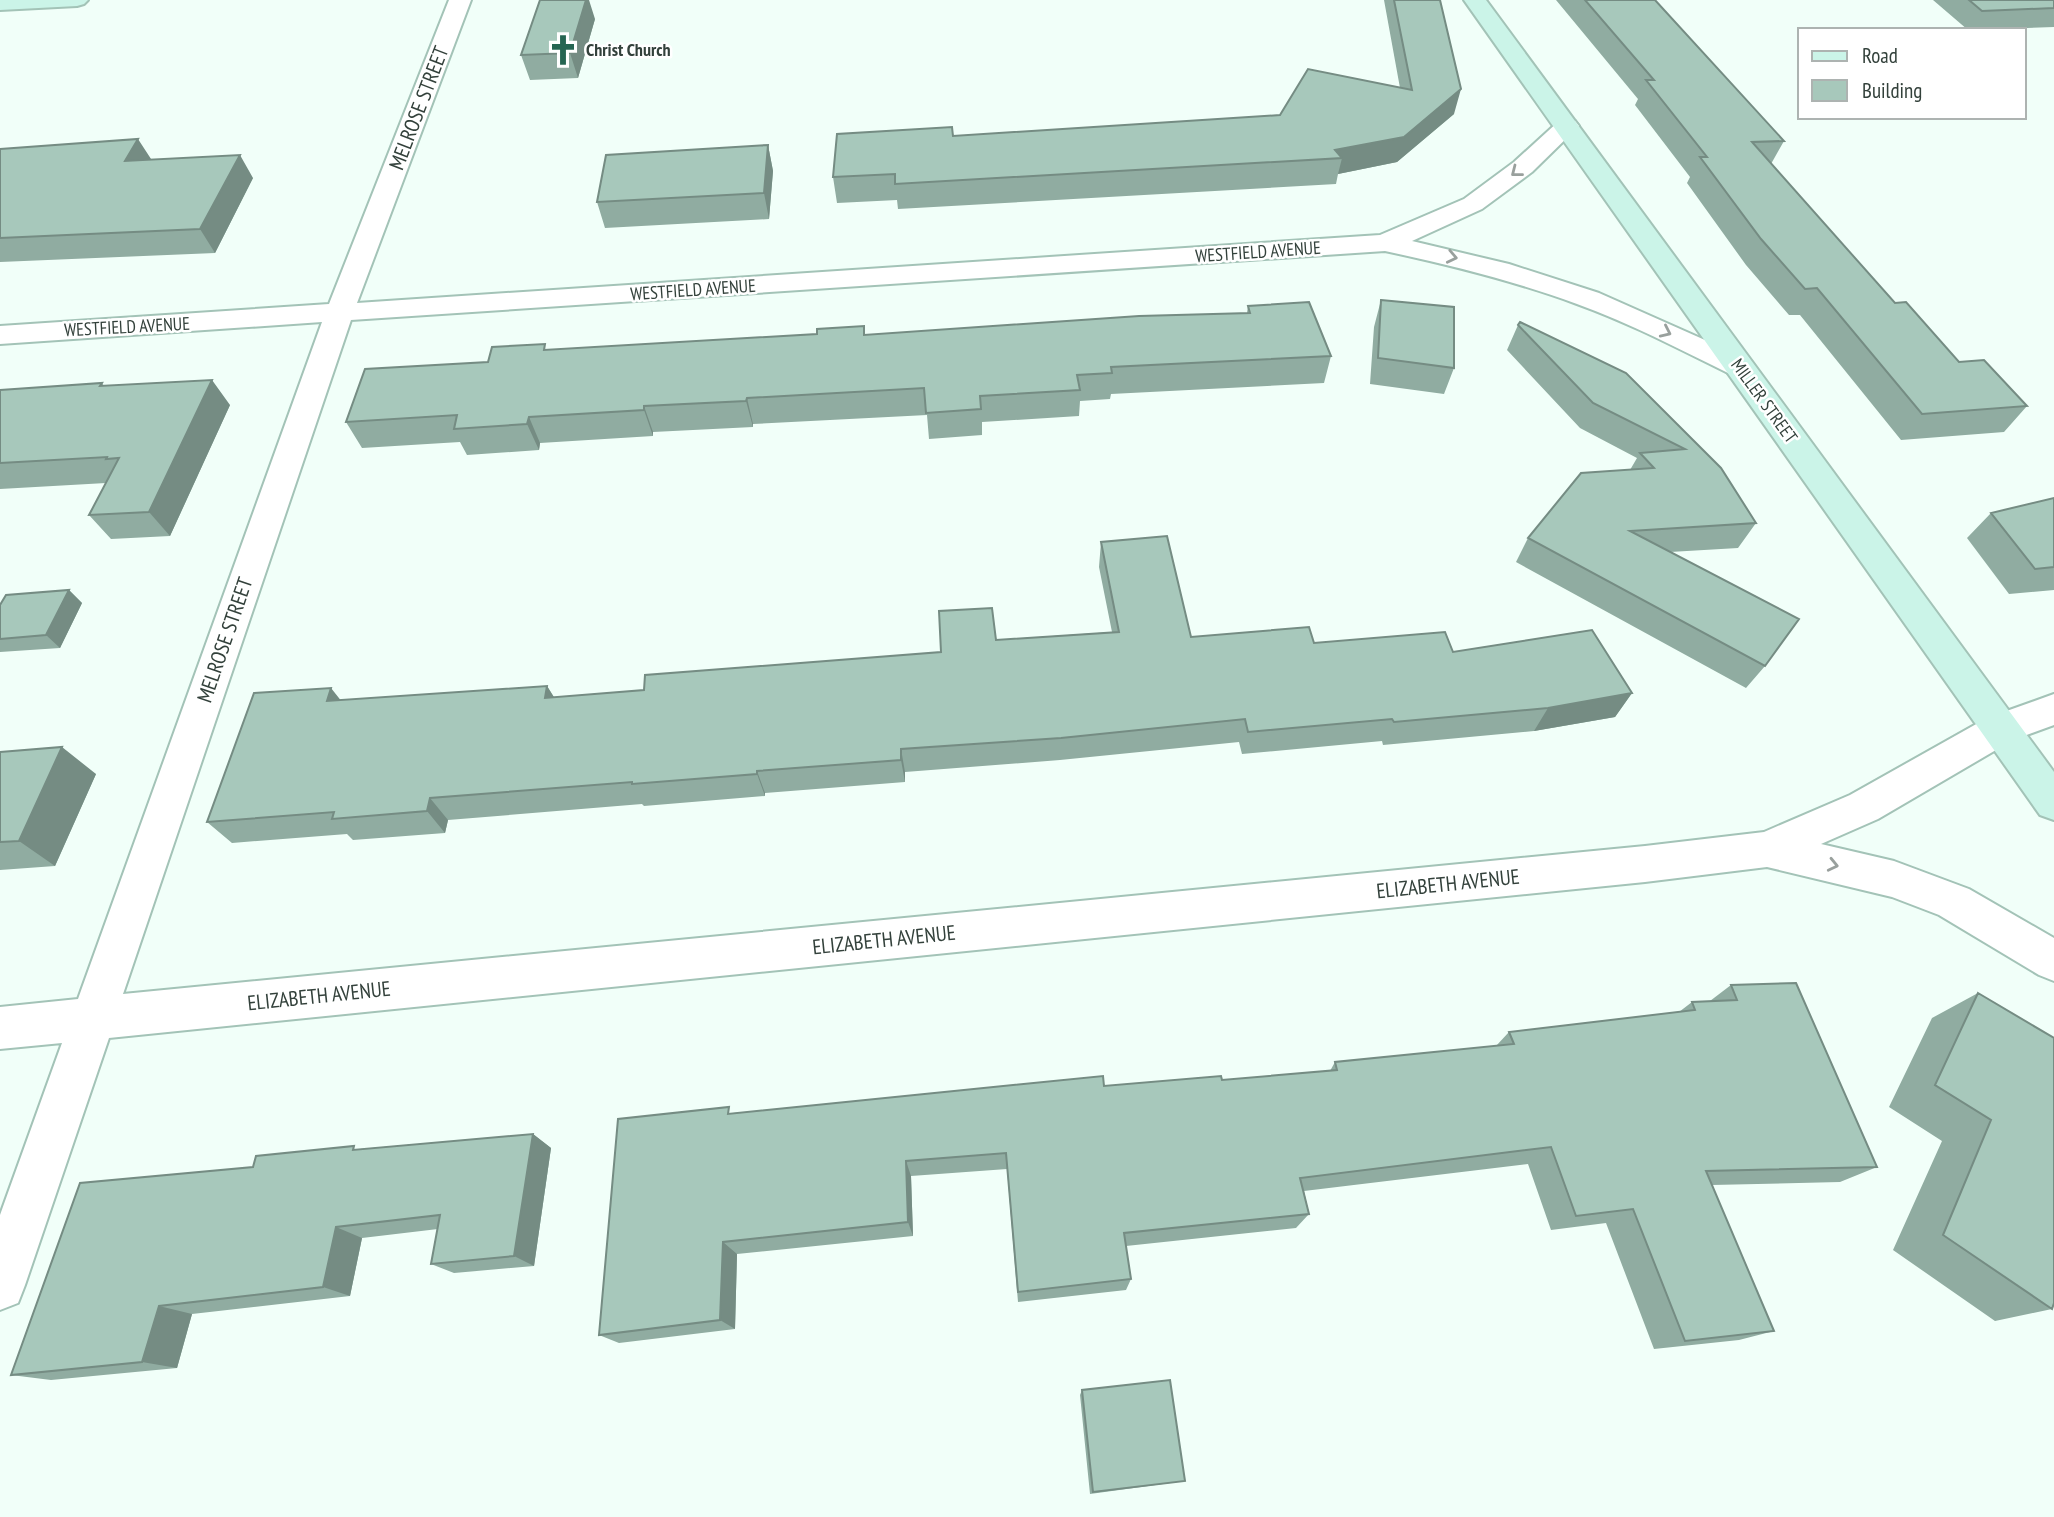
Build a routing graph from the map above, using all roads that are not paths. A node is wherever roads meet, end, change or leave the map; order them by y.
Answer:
1 (77, 0) edge
2 (460, 0) edge
3 (1475, 0) edge
4 (0, 4) edge
5 (1567, 126) junction
6 (1385, 243) junction
7 (339, 314) junction
8 (0, 335) edge
9 (1740, 367) junction
10 (2054, 709) edge
11 (2000, 729) junction
12 (2054, 803) edge
13 (1767, 849) junction
14 (2054, 961) edge
15 (92, 1018) junction
16 (0, 1028) edge
17 (0, 1285) edge

1 - 4 main road
2 - 7 street, MELROSE STREET
3 - 5 main road, MILLER STREET
5 -> 6 street, WESTFIELD AVENUE
5 - 9 main road, MILLER STREET
6 - 7 street, WESTFIELD AVENUE
6 -> 9 street, WESTFIELD AVENUE
7 - 8 street, WESTFIELD AVENUE
7 - 15 street, MELROSE STREET
9 - 11 main road, MILLER STREET
10 - 11 street, ELIZABETH AVENUE
11 - 12 main road, MILLER STREET
11 - 13 street, ELIZABETH AVENUE
13 -> 14 street, ELIZABETH AVENUE
13 - 15 street, ELIZABETH AVENUE
15 - 16 street, ELIZABETH AVENUE
15 - 17 street, MELROSE STREET

